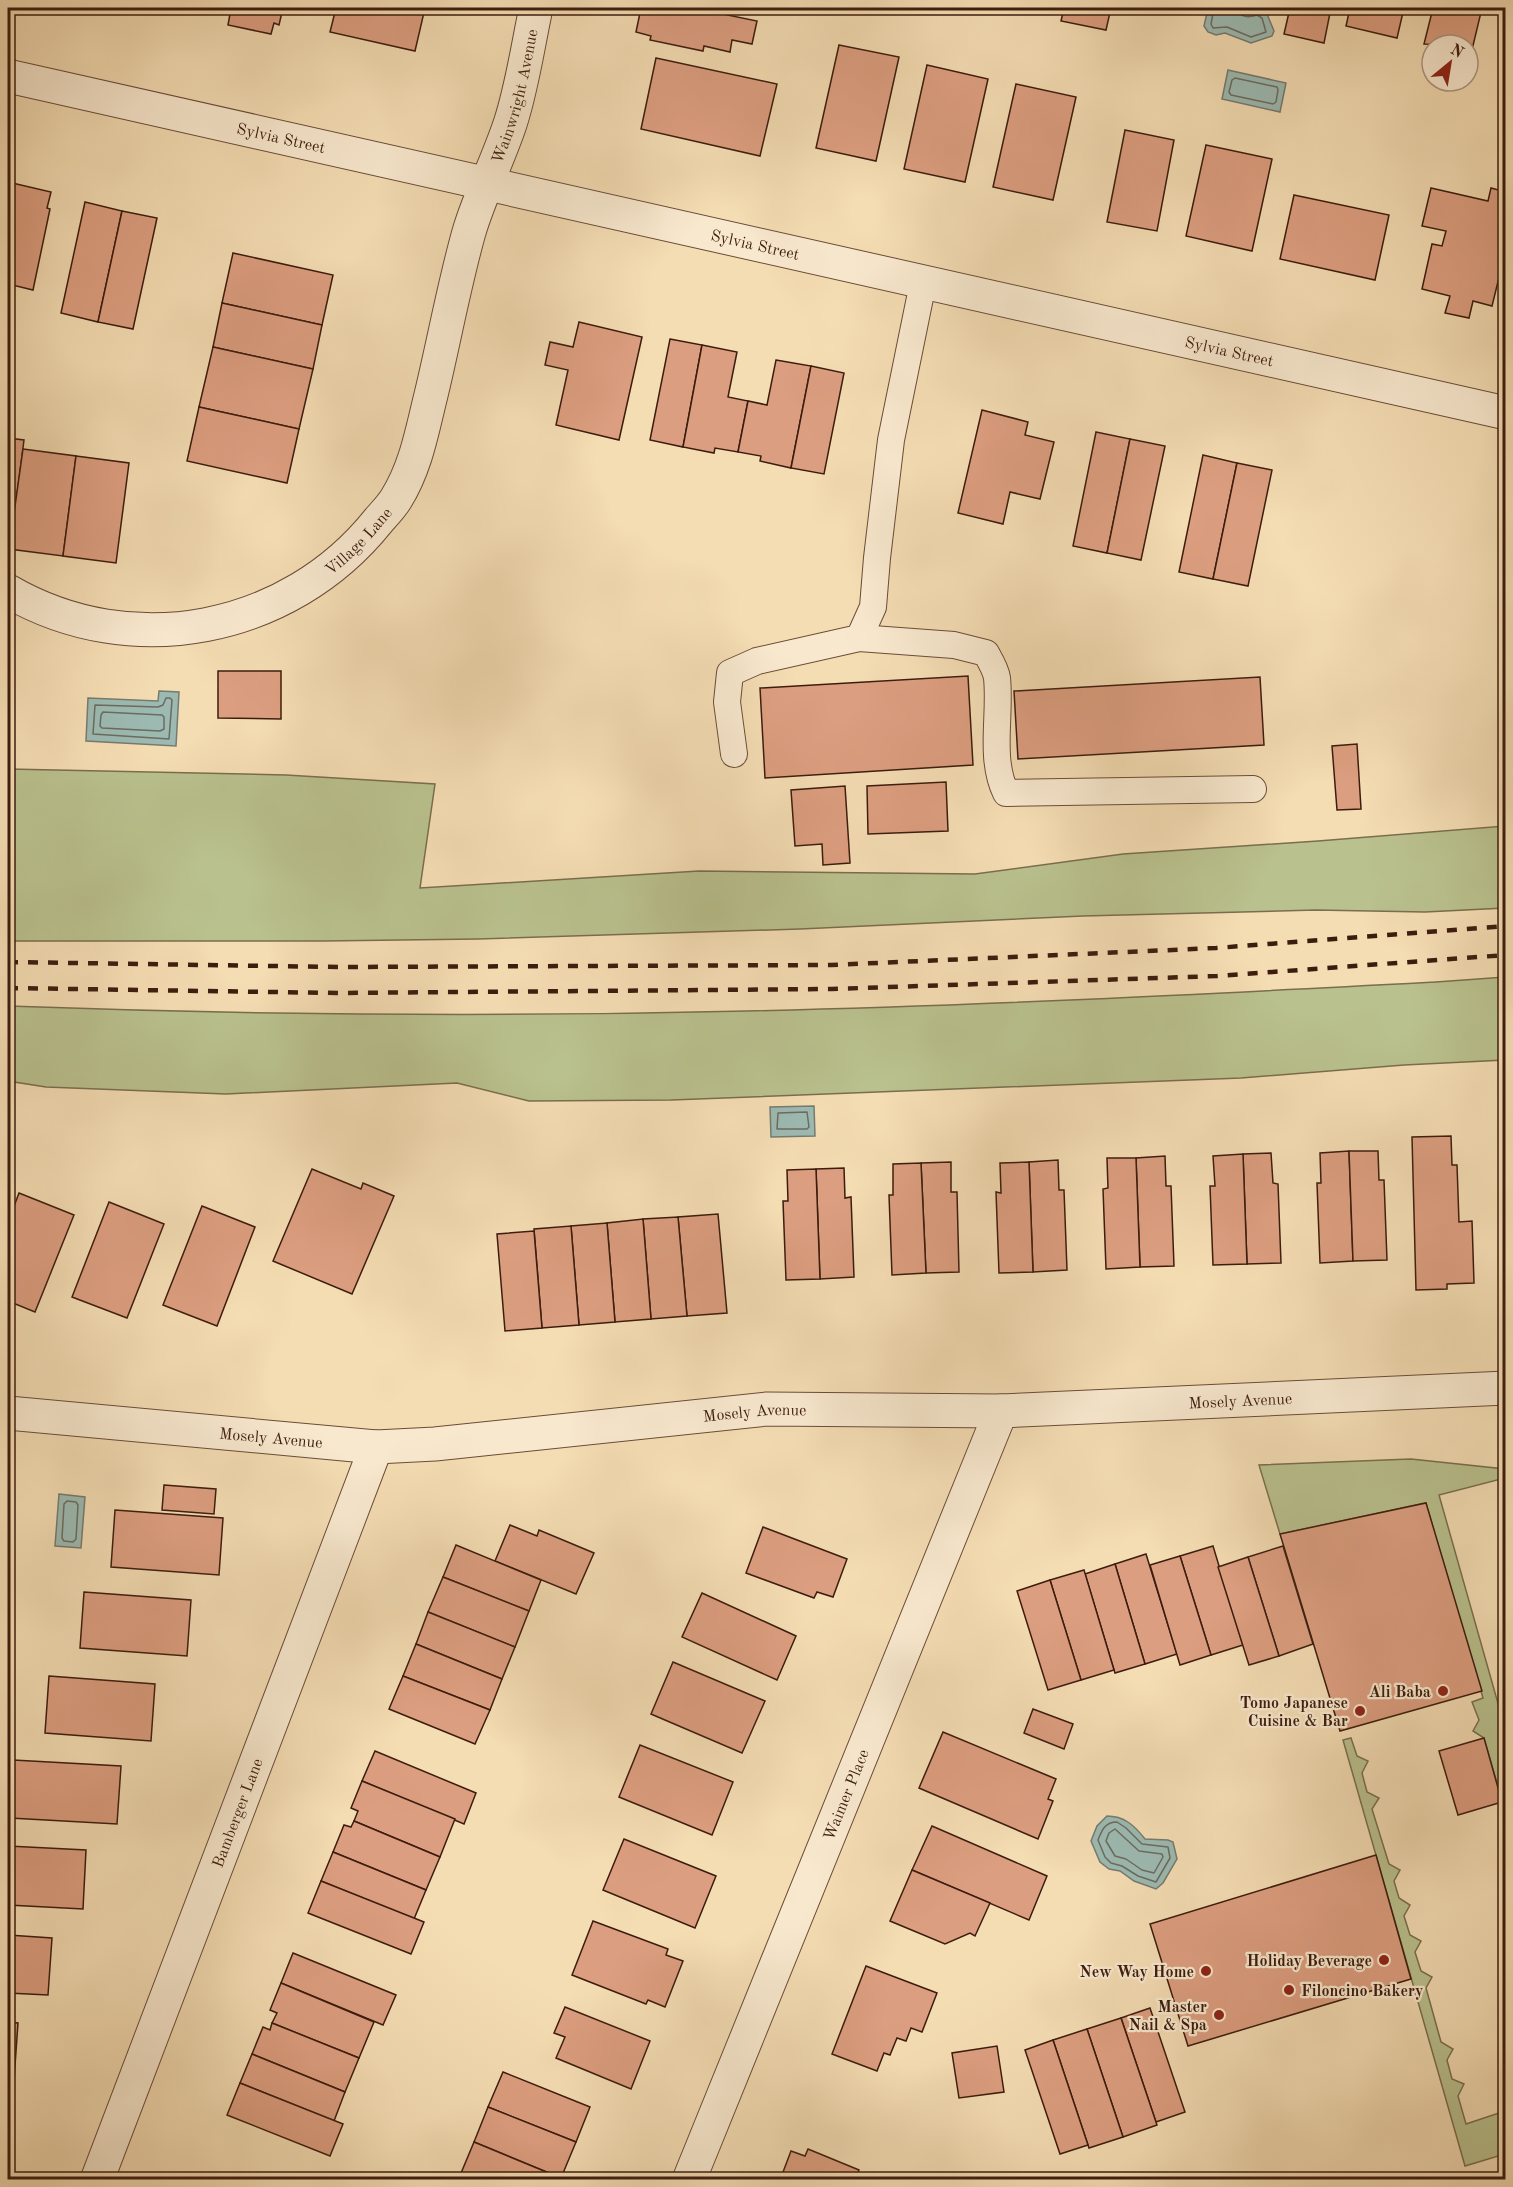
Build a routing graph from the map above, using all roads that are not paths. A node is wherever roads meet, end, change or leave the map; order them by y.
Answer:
1 (536, 8) edge
2 (8, 76) edge
3 (487, 184) junction
4 (923, 283) junction
5 (1506, 413) edge
6 (8, 591) edge
7 (859, 638) junction
8 (734, 754) dead end
9 (1253, 789) dead end
10 (1506, 1388) edge
11 (1001, 1412) junction
12 (8, 1413) edge
13 (376, 1446) junction
14 (97, 2180) edge
15 (688, 2180) edge

1 - 3 street, Wainwright Avenue
2 - 3 street, Sylvia Street
3 - 4 street, Sylvia Street
3 - 6 street, Village Lane
4 - 5 street, Sylvia Street
4 - 7 lane
7 - 8 lane
7 - 9 lane
10 - 11 street, Mosely Avenue
11 - 13 street, Mosely Avenue
11 - 15 street, Waimer Place
12 - 13 street, Mosely Avenue
13 - 14 street, Bamberger Lane

